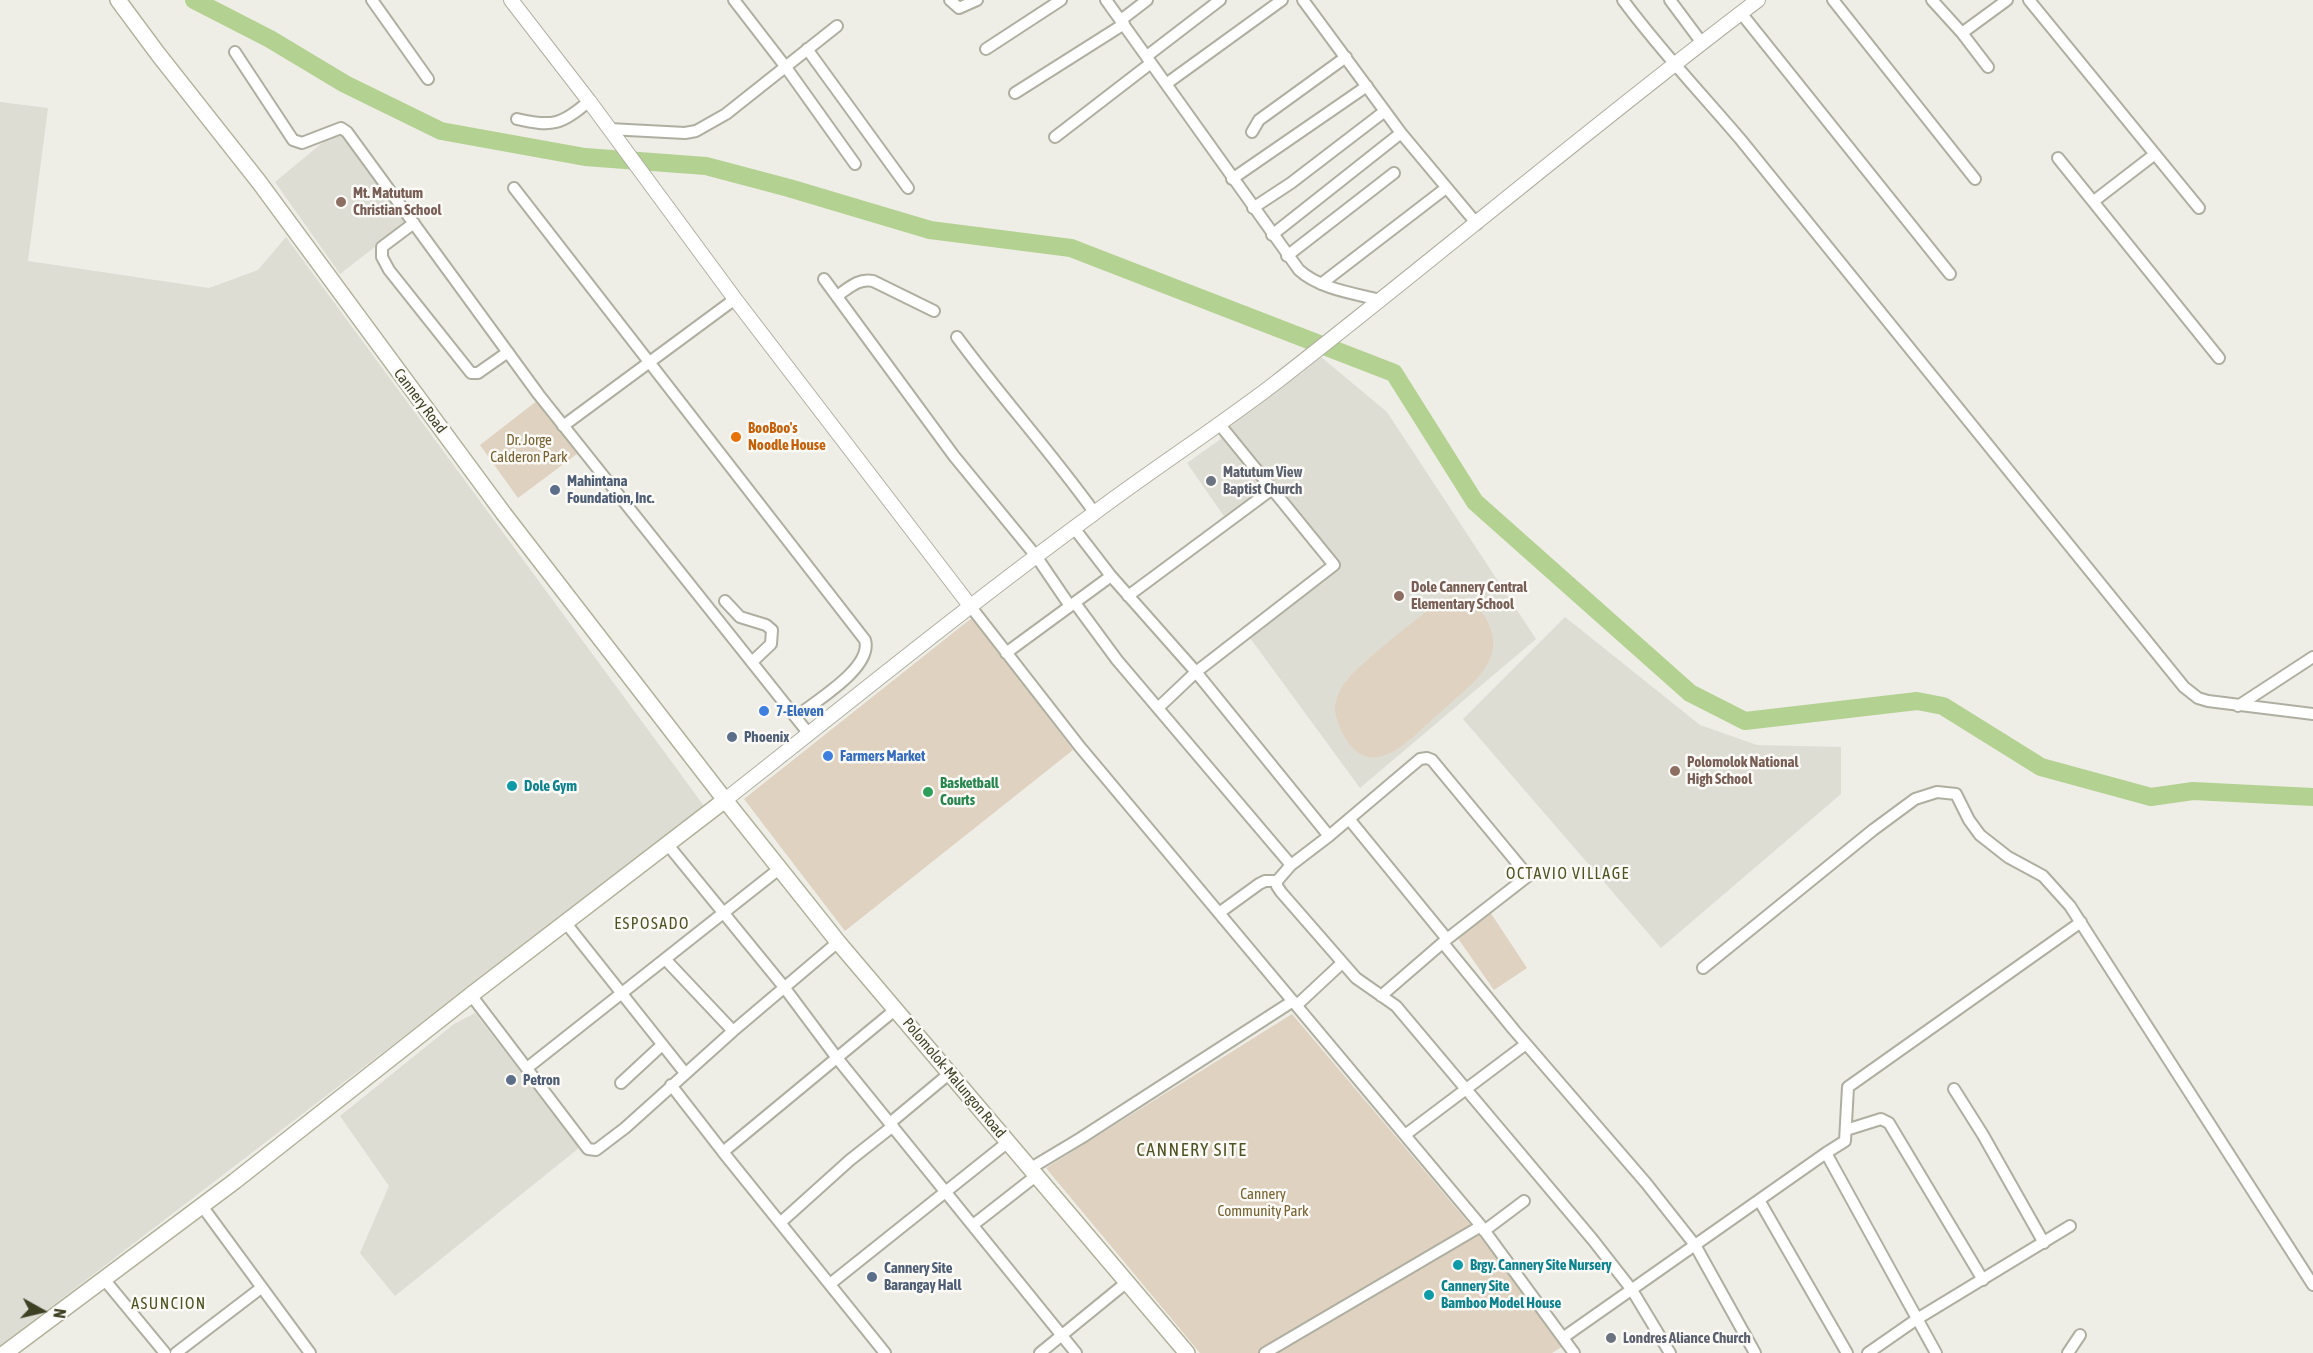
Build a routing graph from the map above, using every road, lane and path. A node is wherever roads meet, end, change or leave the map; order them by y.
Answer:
1 (118, 0) edge
2 (372, 0) edge
3 (511, 0) edge
4 (734, 0) edge
5 (950, 0) edge
6 (977, 0) edge
7 (1061, 0) edge
8 (1106, 0) edge
9 (1147, 0) edge
10 (1220, 0) edge
11 (1282, 0) edge
12 (1303, 0) edge
13 (1623, 0) edge
14 (1670, 0) edge
15 (1758, 0) edge
16 (1833, 0) edge
17 (1932, 0) edge
18 (2007, 0) edge
19 (2030, 0) edge
20 (1741, 13) junction
21 (1123, 22) junction
22 (837, 26) dead end
23 (1962, 33) junction
24 (1702, 43) junction
25 (807, 49) junction
26 (986, 49) dead end
27 (235, 52) dead end
28 (1346, 57) junction
29 (1149, 60) junction
30 (1673, 65) junction
31 (785, 66) junction
32 (1988, 67) dead end
33 (428, 79) dead end
34 (1166, 84) junction
35 (1367, 86) junction
36 (1015, 93) dead end
37 (589, 101) junction
38 (1385, 111) junction
39 (517, 119) dead end
40 (609, 129) junction
41 (1252, 132) dead end
42 (1401, 133) junction
43 (1055, 136) dead end
44 (2156, 154) junction
45 (2058, 158) dead end
46 (855, 164) dead end
47 (1394, 173) dead end
48 (1232, 179) junction
49 (1974, 179) dead end
50 (514, 188) dead end
51 (908, 188) dead end
52 (1446, 188) junction
53 (2094, 201) junction
54 (1253, 208) junction
55 (2199, 208) dead end
56 (414, 223) junction
57 (1477, 224) junction
58 (1272, 235) junction
59 (1287, 256) junction
60 (1950, 274) dead end
61 (824, 279) dead end
62 (1321, 284) junction
63 (837, 296) junction
64 (735, 299) junction
65 (1380, 300) junction
66 (934, 311) dead end
67 (957, 337) dead end
68 (508, 352) junction
69 (2219, 358) dead end
70 (649, 363) junction
71 (1220, 425) junction
72 (563, 426) junction
73 (1271, 490) junction
74 (1094, 512) junction
75 (1074, 528) junction
76 (1036, 556) junction
77 (1111, 576) junction
78 (1128, 596) junction
79 (725, 601) dead end
80 (1073, 604) junction
81 (971, 607) junction
82 (1006, 653) junction
83 (2313, 657) edge
84 (752, 662) junction
85 (1196, 672) junction
86 (2238, 706) junction
87 (1158, 708) junction
88 (2313, 714) edge
89 (796, 717) junction
90 (809, 734) junction
91 (724, 800) junction
92 (1349, 819) junction
93 (1329, 837) junction
94 (668, 845) junction
95 (1292, 865) junction
96 (779, 869) junction
97 (1277, 881) junction
98 (722, 913) junction
99 (1219, 913) junction
100 (565, 922) junction
101 (2080, 922) junction
102 (1445, 941) junction
103 (838, 942) junction
104 (665, 959) junction
105 (1342, 963) junction
106 (1703, 968) dead end
107 (784, 987) junction
108 (621, 994) junction
109 (471, 995) junction
110 (1381, 996) junction
111 (1295, 1003) junction
112 (896, 1009) junction
113 (733, 1031) junction
114 (1526, 1044) junction
115 (662, 1045) junction
116 (837, 1058) junction
117 (527, 1068) junction
118 (685, 1073) junction
119 (950, 1073) junction
120 (621, 1083) dead end
121 (671, 1085) junction
122 (1465, 1089) junction
123 (1954, 1089) dead end
124 (892, 1124) junction
125 (1846, 1130) junction
126 (1405, 1135) junction
127 (1008, 1142) junction
128 (723, 1152) junction
129 (1826, 1153) junction
130 (1034, 1172) junction
131 (947, 1191) junction
132 (1759, 1200) junction
133 (1524, 1201) dead end
134 (202, 1206) junction
135 (780, 1223) junction
136 (974, 1225) junction
137 (2070, 1226) dead end
138 (1482, 1229) junction
139 (2044, 1243) junction
140 (1695, 1245) junction
141 (103, 1278) junction
142 (1983, 1280) junction
143 (1127, 1282) junction
144 (830, 1284) junction
145 (2313, 1285) edge
146 (261, 1288) junction
147 (1632, 1290) junction
148 (1917, 1318) junction
149 (2080, 1335) dead end
150 (1062, 1336) junction
151 (1564, 1337) junction
152 (304, 1351) edge
153 (5, 1353) edge
154 (165, 1353) edge
155 (176, 1353) edge
156 (885, 1353) edge
157 (1040, 1353) edge
158 (1076, 1353) edge
159 (1187, 1353) edge
160 (1265, 1353) edge
161 (1574, 1353) edge
162 (1670, 1353) edge
163 (1755, 1353) edge
164 (1847, 1353) edge
165 (1868, 1353) edge
166 (1936, 1353) edge
167 (2068, 1353) edge

1 - 91 main road, Cannery Road
2 - 33 street
3 - 37 street
4 - 31 street
5 - 6 street
7 - 26 street
8 - 21 street
9 - 21 street
10 - 29 street
11 - 34 street
12 - 28 street
13 - 30 street
14 - 24 street
15 - 20 street
16 - 49 street
17 - 23 street
18 - 23 street
19 - 44 street
20 - 24 street
20 - 60 street
21 - 29 street
21 - 36 street
22 - 25 street
23 - 32 street
24 - 30 street
25 - 31 street
25 - 51 street
27 - 56 street
28 - 35 street
28 - 41 street
29 - 34 street
29 - 43 street
30 - 57 street
30 - 86 street
31 - 40 street
31 - 46 street
34 - 48 street
35 - 38 street
35 - 48 street
37 - 39 street
37 - 40 street
38 - 42 street
38 - 54 street
40 - 64 street
42 - 52 street
42 - 58 street
44 - 53 street
44 - 55 street
45 - 53 street
47 - 59 street
48 - 54 street
50 - 70 street
52 - 57 street
52 - 62 street
53 - 69 street
54 - 58 street
56 - 68 street
56 - 68 street
57 - 65 street
58 - 59 street
59 - 62 street
61 - 63 street
62 - 65 street
63 - 66 street
63 - 76 street
64 - 70 street
64 - 81 street
65 - 71 street
67 - 74 street
68 - 72 street
70 - 72 street
70 - 89 street
71 - 73 street
71 - 74 street
72 - 84 street
73 - 78 street
73 - 85 street
74 - 75 street
75 - 76 street
75 - 77 street
76 - 80 street
76 - 81 street
77 - 78 street
77 - 80 street
78 - 85 street
79 - 84 street
80 - 82 street
80 - 87 street
81 - 82 street
81 - 90 street
82 - 99 street
83 - 86 street
84 - 89 street
85 - 87 street
85 - 93 street
86 - 88 street
87 - 95 street
89 - 90 street
90 - 91 street
91 - 94 main road
91 - 96 main road, Polomolok-Malungon Road
92 - 93 street
92 - 102 street
92 - 102 street
93 - 95 street
94 - 98 street
94 - 100 main road
95 - 97 street
96 - 98 street
96 - 103 main road, Polomolok-Malungon Road
97 - 99 street
97 - 105 street
98 - 104 street
98 - 107 street
99 - 111 street
100 - 108 street
100 - 109 main road
101 - 106 street
101 - 125 street
101 - 145 street
102 - 110 street
102 - 114 street
103 - 107 street
103 - 112 main road, Polomolok-Malungon Road
104 - 108 street
104 - 113 street
105 - 110 street
105 - 111 street
107 - 113 street
107 - 116 street
108 - 115 street
108 - 117 street
109 - 117 street
109 - 134 main road
110 - 122 street
111 - 126 street
111 - 130 street
112 - 116 street
112 - 119 main road, Polomolok-Malungon Road
113 - 118 street
114 - 122 street
114 - 140 street
115 - 118 street
115 - 120 street
116 - 124 street
116 - 128 street
117 - 121 street
118 - 121 street
119 - 124 street
119 - 127 main road, Polomolok-Malungon Road
121 - 128 street
122 - 126 street
122 - 147 street
123 - 139 street
124 - 131 street
124 - 135 street
125 - 129 street
125 - 142 street
126 - 138 street
127 - 130 main road, Polomolok-Malungon Road
127 - 131 street
128 - 135 street
129 - 132 street
129 - 148 street
130 - 136 street
130 - 143 main road, Polomolok-Malungon Road
131 - 136 street
131 - 144 street
132 - 140 street
132 - 164 street
133 - 138 street
134 - 141 main road
134 - 146 street
135 - 144 street
136 - 150 street
137 - 139 street
138 - 151 street
138 - 160 street
139 - 142 street
140 - 147 street
140 - 163 street
141 - 153 main road
141 - 154 street
142 - 148 street
143 - 150 street
143 - 159 main road, Polomolok-Malungon Road
144 - 156 street
146 - 152 street
146 - 155 street
147 - 151 street
147 - 162 street
148 - 165 street
148 - 166 street
149 - 167 street
150 - 157 street
150 - 158 street
151 - 161 street

